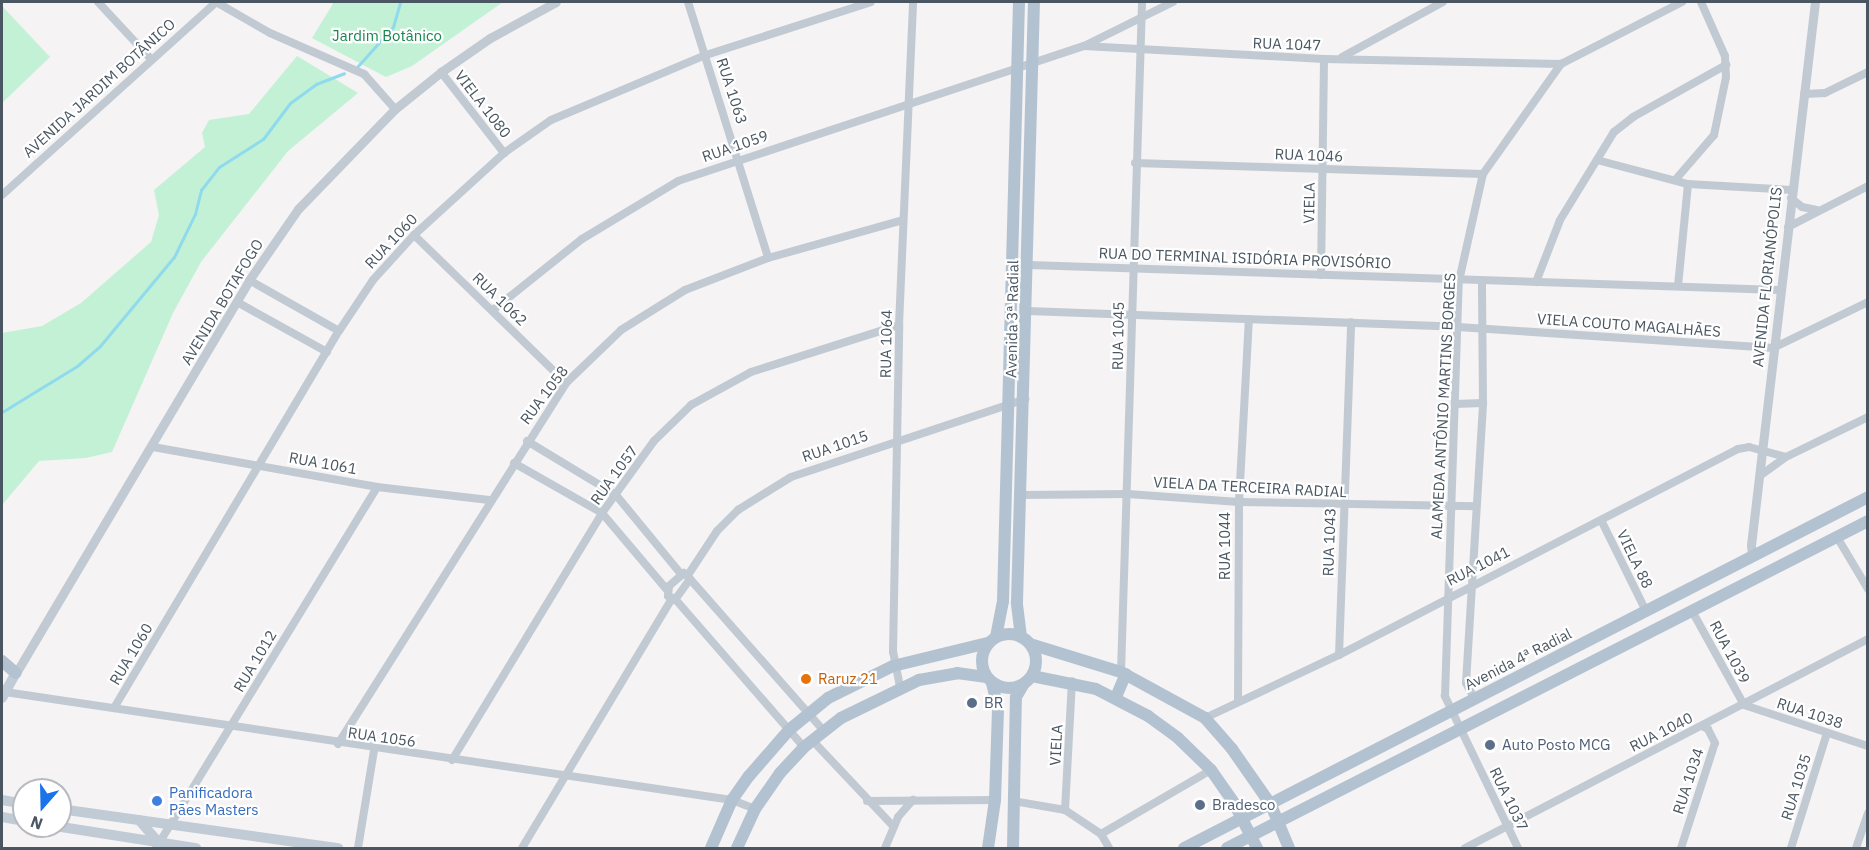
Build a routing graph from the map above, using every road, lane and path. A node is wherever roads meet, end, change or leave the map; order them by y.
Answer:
1 (98, 2) edge
2 (216, 2) edge
3 (556, 2) edge
4 (688, 2) edge
5 (871, 2) edge
6 (913, 2) edge
7 (1019, 2) edge
8 (1034, 2) edge
9 (1142, 2) edge
10 (1173, 2) edge
11 (1443, 2) edge
12 (1682, 2) edge
13 (1701, 2) edge
14 (1815, 2) edge
15 (1142, 18) junction
16 (1084, 46) junction
17 (1140, 51) junction
18 (706, 55) junction
19 (1342, 57) junction
20 (151, 59) junction
21 (1324, 60) junction
22 (1561, 64) junction
23 (1032, 65) junction
24 (1726, 65) junction
25 (1017, 70) junction
26 (441, 72) junction
27 (1868, 72) edge
28 (1804, 94) junction
29 (907, 105) junction
30 (395, 110) junction
31 (504, 153) junction
32 (1017, 157) junction
33 (739, 158) junction
34 (1597, 160) junction
35 (1135, 163) junction
36 (1322, 169) junction
37 (1483, 174) junction
38 (1676, 179) junction
39 (1688, 184) junction
40 (1868, 186) edge
41 (1792, 194) junction
42 (2, 195) edge
43 (1819, 210) junction
44 (903, 220) junction
45 (1788, 227) junction
46 (414, 235) junction
47 (768, 258) junction
48 (1029, 265) junction
49 (1132, 268) junction
50 (1321, 275) junction
51 (249, 280) junction
52 (1459, 281) junction
53 (1482, 281) junction
54 (1536, 282) junction
55 (1678, 286) junction
56 (1779, 290) junction
57 (237, 302) junction
58 (1868, 302) edge
59 (493, 310) junction
60 (1028, 311) junction
61 (1132, 315) junction
62 (1250, 319) junction
63 (1351, 322) junction
64 (899, 325) junction
65 (1459, 327) junction
66 (1483, 329) junction
67 (339, 331) junction
68 (1010, 339) junction
69 (1773, 348) junction
70 (327, 352) junction
71 (566, 383) junction
72 (1025, 399) junction
73 (1010, 403) junction
74 (1483, 403) junction
75 (1455, 404) junction
76 (1868, 417) edge
77 (898, 439) junction
78 (527, 441) junction
79 (153, 447) junction
80 (1764, 453) junction
81 (1786, 457) junction
82 (514, 463) junction
83 (262, 466) junction
84 (1761, 475) junction
85 (377, 487) junction
86 (1128, 494) junction
87 (616, 495) junction
88 (1022, 495) junction
89 (1868, 497) edge
90 (489, 500) junction
91 (1239, 502) junction
92 (1344, 505) junction
93 (1451, 506) junction
94 (1476, 506) junction
95 (603, 513) junction
96 (1601, 520) junction
97 (1868, 521) edge
98 (1837, 537) junction
99 (1752, 556) junction
100 (686, 576) junction
101 (1473, 583) junction
102 (1868, 589) edge
103 (672, 596) junction
104 (1449, 596) junction
105 (1646, 611) junction
106 (1692, 611) junction
107 (1868, 639) edge
108 (992, 640) junction
109 (1026, 640) junction
110 (1339, 655) junction
111 (2, 661) edge
112 (893, 666) junction
113 (16, 673) junction
114 (1123, 673) junction
115 (989, 680) junction
116 (1027, 680) junction
117 (1072, 681) junction
118 (900, 687) junction
119 (3, 695) edge
120 (1116, 697) junction
121 (1474, 698) junction
122 (1238, 701) junction
123 (1744, 705) junction
124 (114, 708) junction
125 (1449, 711) junction
126 (810, 713) junction
127 (1205, 718) junction
128 (231, 726) junction
129 (1702, 726) junction
130 (1460, 729) junction
131 (789, 730) junction
132 (823, 730) junction
133 (1827, 733) junction
134 (808, 743) junction
135 (338, 744) junction
136 (1868, 746) edge
137 (374, 750) junction
138 (452, 760) junction
139 (1211, 770) junction
140 (568, 776) junction
141 (732, 800) junction
142 (913, 800) junction
143 (995, 800) junction
144 (867, 801) junction
145 (1012, 801) junction
146 (1271, 805) junction
147 (755, 809) junction
148 (1065, 810) junction
149 (72, 811) edge
150 (1868, 813) edge
151 (1243, 818) junction
152 (139, 820) junction
153 (1280, 822) junction
154 (169, 824) junction
155 (893, 826) junction
156 (1507, 826) junction
157 (72, 829) edge
158 (1101, 834) junction
159 (1251, 835) junction
160 (158, 846) edge
161 (1469, 848) edge
162 (196, 849) edge
163 (338, 849) edge
164 (358, 849) edge
165 (522, 849) edge
166 (711, 849) edge
167 (738, 849) edge
168 (885, 849) edge
169 (988, 849) edge
170 (1013, 849) edge
171 (1109, 849) edge
172 (1184, 849) edge
173 (1227, 849) edge
174 (1257, 849) edge
175 (1289, 849) edge
176 (1518, 849) edge
177 (1681, 849) edge
178 (1791, 849) edge
179 (1856, 849) edge

1 - 20 street
2 - 20 street, AVENIDA JARDIM BOTÂNICO
2 - 30 street
3 - 26 street, AVENIDA BOTAFOGO
4 - 18 street, RUA 1063
5 - 18 street, RUA 1060
6 - 29 street, RUA 1064
7 - 25 main road
8 - 23 main road, Avenida 3ª Radial
9 - 15 street, RUA 1045
10 - 15 street
11 - 19 street
12 - 22 street, ALAMEDA ANTÔNIO MARTINS BORGES
13 - 24 street
14 - 28 street, AVENIDA FLORIANÓPOLIS
15 - 16 street
15 - 17 street, RUA 1045
16 - 17 street, RUA 1047
16 - 23 street, RUA 1047
17 - 21 street, RUA 1047
17 - 35 street, RUA 1045
18 - 31 street, RUA 1060
18 - 33 street, RUA 1063
19 - 21 street, RUA 1047
19 - 22 street, RUA 1047
20 - 42 street, AVENIDA JARDIM BOTÂNICO
21 - 36 street, VIELA
22 - 37 street, ALAMEDA ANTÔNIO MARTINS BORGES
23 - 25 street, RUA 1047
23 - 48 main road, Avenida 3ª Radial
24 - 34 street
24 - 38 street
25 - 29 street, RUA 1059
25 - 32 main road
26 - 30 street, AVENIDA BOTAFOGO
26 - 31 street, VIELA 1080
27 - 28 street
28 - 41 street, AVENIDA FLORIANÓPOLIS
29 - 33 street, RUA 1059
29 - 44 street, RUA 1064
30 - 51 street, AVENIDA BOTAFOGO
31 - 46 street, RUA 1060
32 - 48 main road
32 - 68 main road, Avenida 3ª Radial
33 - 47 street, RUA 1063
33 - 59 street, RUA 1059
34 - 38 street
34 - 54 street
35 - 36 street, RUA 1046
35 - 49 street, RUA 1045
36 - 37 street, RUA 1046
36 - 50 street, VIELA
37 - 52 street, ALAMEDA ANTÔNIO MARTINS BORGES
38 - 39 street
39 - 41 street
39 - 55 street
40 - 43 street
41 - 43 street
41 - 45 street, AVENIDA FLORIANÓPOLIS
43 - 45 street
44 - 47 street, RUA 1058
44 - 64 street, RUA 1064
45 - 56 street, AVENIDA FLORIANÓPOLIS
46 - 59 street, RUA 1062
46 - 67 street, RUA 1060
47 - 71 street, RUA 1058
48 - 49 street, RUA DO TERMINAL ISIDÓRIA PROVISÓRIO
48 - 60 main road, Avenida 3ª Radial
49 - 50 street, RUA DO TERMINAL ISIDÓRIA PROVISÓRIO
49 - 61 street, RUA 1045
50 - 52 street, RUA DO TERMINAL ISIDÓRIA PROVISÓRIO
51 - 57 street, AVENIDA BOTAFOGO
51 - 67 street
52 - 53 street, RUA DO TERMINAL ISIDÓRIA PROVISÓRIO
52 - 65 street, ALAMEDA ANTÔNIO MARTINS BORGES
53 - 54 street, RUA DO TERMINAL ISIDÓRIA PROVISÓRIO
53 - 66 street
54 - 55 street, RUA DO TERMINAL ISIDÓRIA PROVISÓRIO
55 - 56 street, RUA DO TERMINAL ISIDÓRIA PROVISÓRIO
56 - 69 street, AVENIDA FLORIANÓPOLIS
57 - 70 street
57 - 79 street, AVENIDA BOTAFOGO
58 - 69 street
59 - 71 street, RUA 1062
60 - 61 street
60 - 68 main road
60 - 72 main road, Avenida 3ª Radial
61 - 62 street
61 - 86 street, RUA 1045
62 - 63 street
62 - 91 street, RUA 1044
63 - 65 street
63 - 92 street, RUA 1043
64 - 77 street, RUA 1064
64 - 87 street, RUA 1057
65 - 66 street
65 - 75 street, ALAMEDA ANTÔNIO MARTINS BORGES
66 - 69 street, VIELA COUTO MAGALHÃES
66 - 74 street
67 - 70 street, RUA 1060
68 - 73 main road, Avenida 3ª Radial
69 - 80 street, AVENIDA FLORIANÓPOLIS
70 - 83 street, RUA 1060
71 - 78 street, RUA 1058
72 - 73 street, RUA 1015
72 - 88 main road, Avenida 3ª Radial
73 - 77 street, RUA 1015
73 - 108 main road, Avenida 3ª Radial
74 - 75 street
74 - 94 street
75 - 93 street, ALAMEDA ANTÔNIO MARTINS BORGES
76 - 81 street
77 - 100 street, RUA 1015
77 - 112 street, RUA 1064
78 - 82 street, RUA 1058
78 - 87 street
79 - 83 street, RUA 1061
79 - 113 street, AVENIDA BOTAFOGO
80 - 81 street, RUA 1041
80 - 84 street, AVENIDA FLORIANÓPOLIS
80 - 96 street, RUA 1041
81 - 84 street
82 - 90 street, RUA 1058
82 - 95 street
83 - 85 street, RUA 1061
83 - 124 street, RUA 1060
84 - 99 street, AVENIDA FLORIANÓPOLIS
85 - 90 street, RUA 1061
85 - 128 street, RUA 1012
86 - 88 street, VIELA DA TERCEIRA RADIAL
86 - 91 street, VIELA DA TERCEIRA RADIAL
86 - 114 street, RUA 1045
87 - 95 street, RUA 1057
87 - 100 street
88 - 109 main road, Avenida 3ª Radial
89 - 99 main road, Avenida 4ª Radial
90 - 135 street, RUA 1058
91 - 92 street, VIELA DA TERCEIRA RADIAL
91 - 122 street, RUA 1044
92 - 93 street, VIELA DA TERCEIRA RADIAL
92 - 110 street, RUA 1043
93 - 94 street, VIELA DA TERCEIRA RADIAL
93 - 104 street, ALAMEDA ANTÔNIO MARTINS BORGES
94 - 101 street
95 - 103 street
95 - 138 street, RUA 1057
96 - 101 street, RUA 1041
96 - 105 street, VIELA 88
97 - 98 main road
98 - 102 street
98 - 106 main road
99 - 105 main road, Avenida 4ª Radial
100 - 103 street
100 - 103 street
100 - 126 street
101 - 104 street, RUA 1041
101 - 121 street
103 - 131 street
103 - 140 street
104 - 110 street, RUA 1041
104 - 125 street, ALAMEDA ANTÔNIO MARTINS BORGES
105 - 121 main road, Avenida 4ª Radial
106 - 123 street, RUA 1039
106 - 130 main road
107 - 123 street, RUA 1040
108 - 109 main road
108 - 112 main road
108 - 115 main road
109 - 114 main road
109 - 116 main road
110 - 122 street, RUA 1041
111 - 113 main road
112 - 118 street, RUA 1064
112 - 126 main road
113 - 119 main road, AVENIDA BOTAFOGO
114 - 120 main road
114 - 127 main road
115 - 116 main road
115 - 118 main road
115 - 143 main road
116 - 117 main road
116 - 145 main road
117 - 120 main road
117 - 148 street, VIELA
118 - 132 main road
119 - 124 street, RUA 1056
120 - 139 main road
121 - 125 main road, Avenida 4ª Radial
122 - 127 street, RUA 1041
123 - 129 street, RUA 1040
123 - 133 street, RUA 1038
124 - 128 street, RUA 1056
125 - 130 street, ALAMEDA ANTÔNIO MARTINS BORGES
125 - 146 main road, Avenida 4ª Radial
126 - 131 main road
126 - 132 street
127 - 146 main road
128 - 135 street, RUA 1056
128 - 154 street, RUA 1012
129 - 156 street, RUA 1040
129 - 177 street, RUA 1034
130 - 153 main road
130 - 156 street, RUA 1037
131 - 134 street
131 - 141 main road
132 - 134 main road
133 - 136 street, RUA 1038
133 - 178 street, RUA 1035
134 - 144 street
134 - 147 main road
135 - 137 street, RUA 1056
137 - 138 street, RUA 1056
137 - 164 street
138 - 140 street, RUA 1056
139 - 151 main road
139 - 158 street
140 - 141 street, RUA 1056
140 - 165 street
141 - 147 street, RUA 1056
141 - 166 main road
142 - 143 street
142 - 144 street
142 - 155 street
143 - 169 main road
144 - 155 street
145 - 148 street
145 - 170 main road
146 - 151 main road, Avenida 4ª Radial
146 - 153 main road
147 - 167 main road
148 - 158 street
149 - 152 main road
150 - 179 street
151 - 159 main road
151 - 172 main road, Avenida 4ª Radial
152 - 154 main road
152 - 160 main road
153 - 159 main road
153 - 175 main road
154 - 160 street, RUA 1012
154 - 163 main road
155 - 168 street
156 - 161 street, RUA 1040
156 - 176 street, RUA 1037
157 - 160 main road
158 - 171 street
159 - 173 main road
159 - 174 main road
160 - 162 main road

